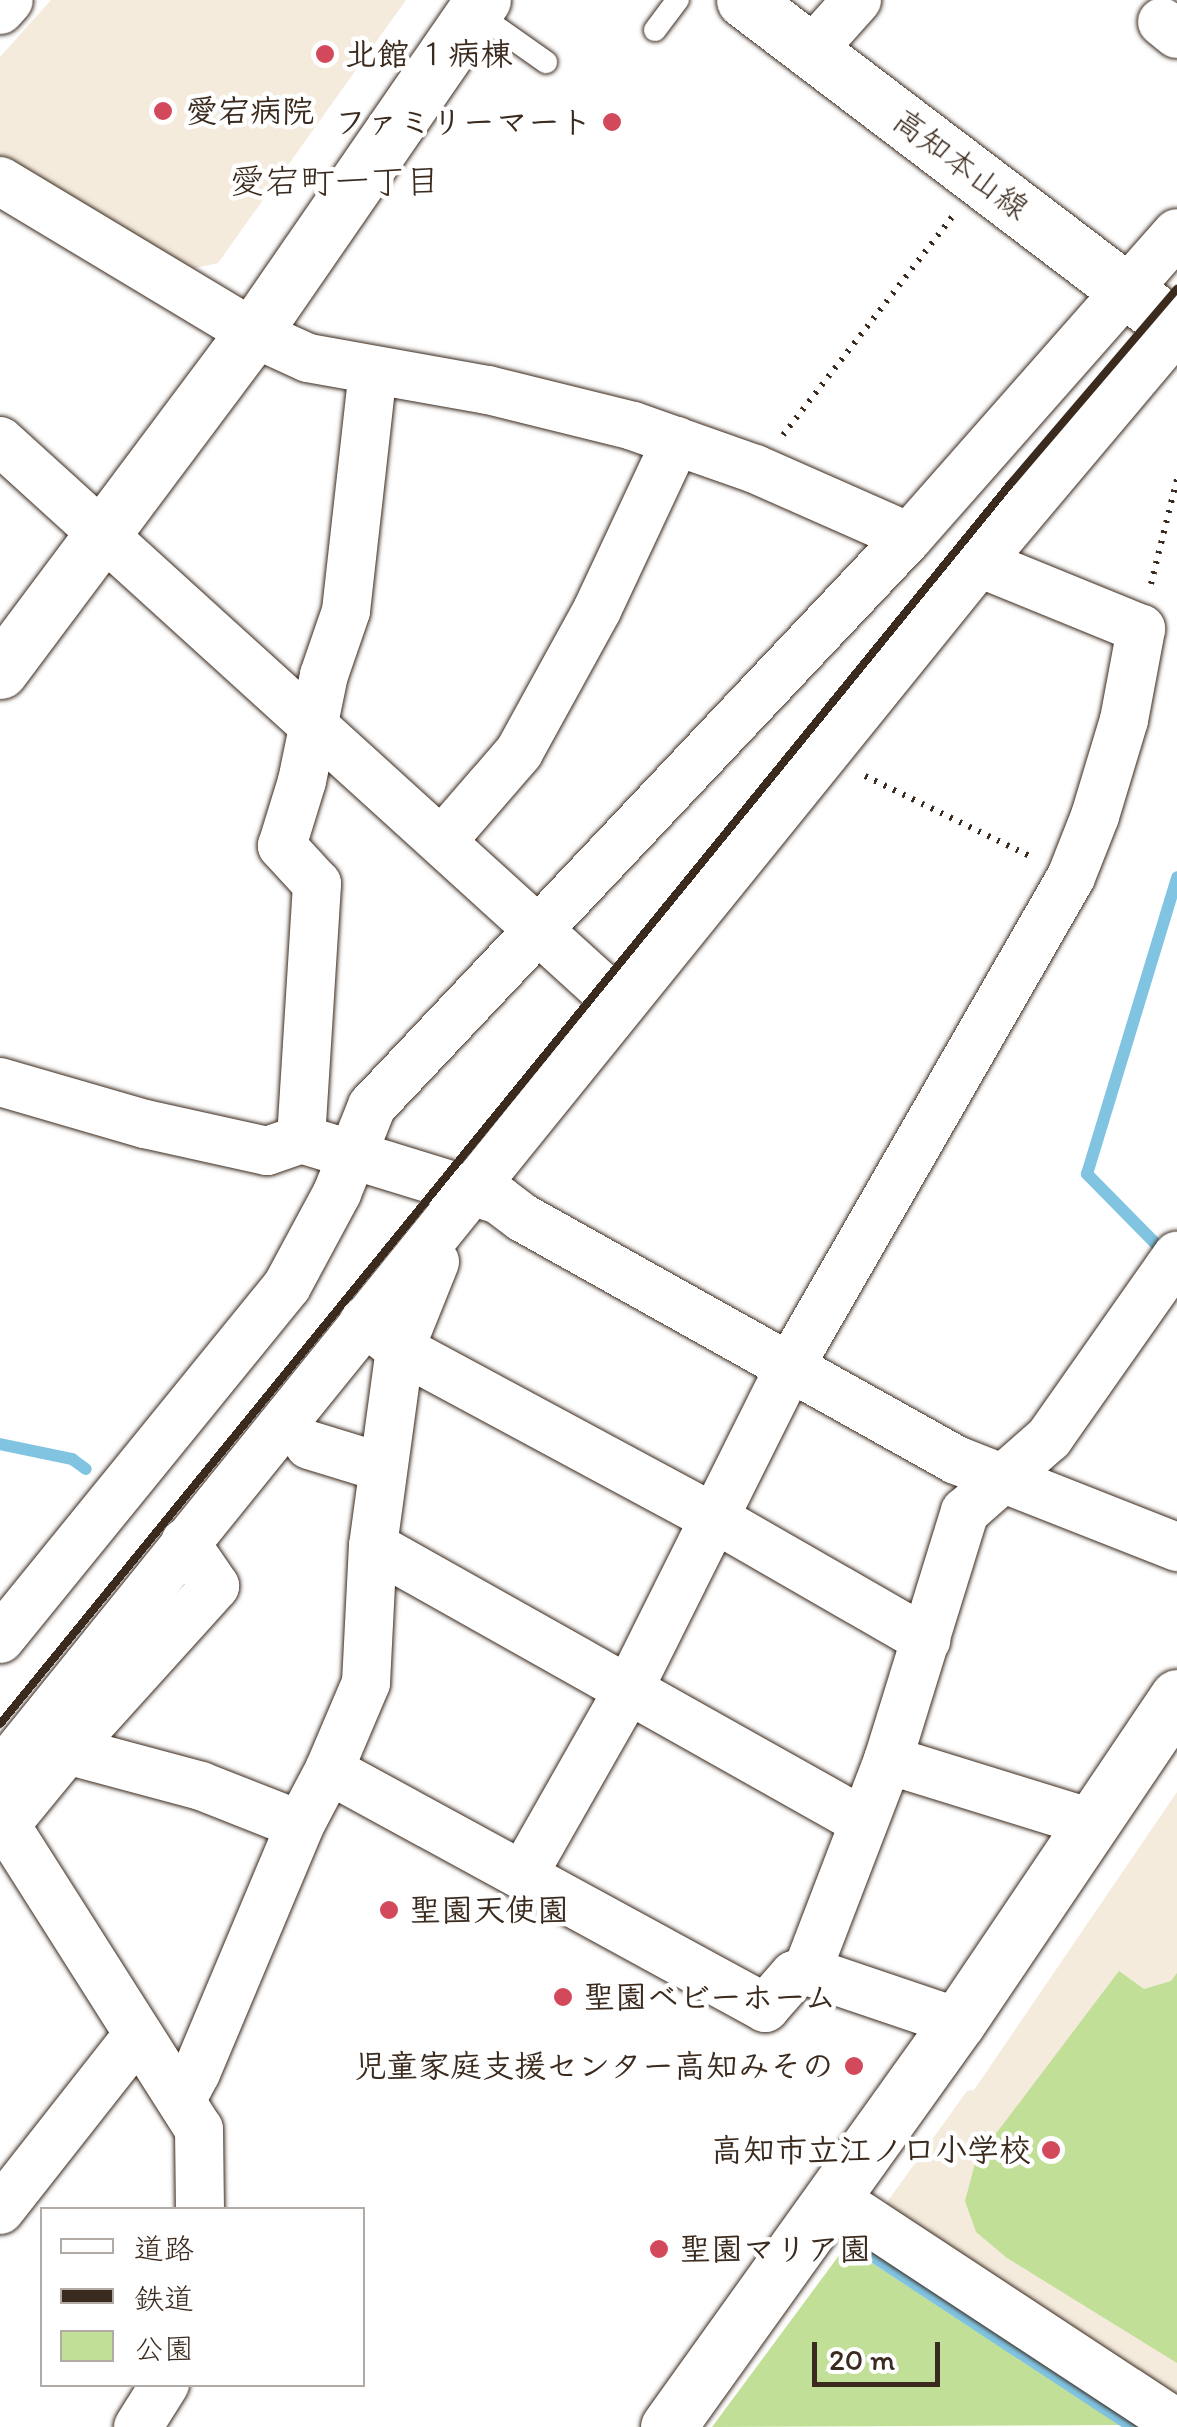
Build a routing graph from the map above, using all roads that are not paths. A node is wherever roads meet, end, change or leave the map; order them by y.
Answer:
1 (9, 0) edge
2 (678, 0) edge
3 (744, 0) edge
4 (856, 0) edge
5 (479, 6) edge
6 (0, 10) edge
7 (656, 30) dead end
8 (812, 50) junction
9 (546, 62) dead end
10 (0, 180) edge
11 (1177, 233) edge
12 (1125, 291) junction
13 (1177, 329) edge
14 (254, 332) junction
15 (372, 370) junction
16 (0, 441) edge
17 (676, 441) junction
18 (102, 532) junction
19 (909, 537) junction
20 (980, 562) junction
21 (0, 671) edge
22 (314, 728) junction
23 (442, 841) junction
24 (539, 929) junction
25 (621, 1005) junction
26 (0, 1082) edge
27 (301, 1140) junction
28 (354, 1156) junction
29 (469, 1193) junction
30 (1177, 1256) edge
31 (435, 1262) dead end
32 (382, 1335) junction
33 (789, 1368) junction
34 (309, 1445) dead end
35 (381, 1466) junction
36 (1001, 1478) junction
37 (714, 1518) junction
38 (186, 1542) junction
39 (373, 1546) junction
40 (1177, 1547) edge
41 (0, 1639) edge
42 (926, 1640) junction
43 (630, 1687) junction
44 (1177, 1697) edge
45 (67, 1750) junction
46 (888, 1760) junction
47 (329, 1770) junction
48 (0, 1774) edge
49 (3, 1820) edge
50 (864, 1822) junction
51 (1092, 1823) junction
52 (300, 1825) junction
53 (523, 1875) junction
54 (806, 1971) junction
55 (958, 2022) junction
56 (137, 2036) junction
57 (182, 2098) junction
58 (835, 2199) junction
59 (200, 2207) edge
60 (0, 2210) edge
61 (162, 2387) edge
62 (1177, 2424) edge
63 (138, 2427) edge
64 (668, 2427) edge

1 - 6 street
2 - 7 lane
3 - 8 street, 高知本山線
4 - 8 street
5 - 9 lane
5 - 14 street
8 - 12 street, 高知本山線
10 - 14 street
11 - 12 street
12 - 13 street, 高知本山線
12 - 19 street
13 - 20 street
14 - 15 street
14 - 18 street
15 - 17 street
15 - 22 street
16 - 18 street
17 - 19 street
17 - 23 street
18 - 21 street
18 - 22 street
19 - 24 street
20 - 25 street
20 - 33 street
22 - 23 street
22 - 27 street
23 - 24 street
24 - 25 street
24 - 28 street
25 - 29 street
26 - 27 street
27 - 28 street
28 - 29 street
28 - 41 street
29 - 32 street
29 - 33 street
30 - 36 street
31 - 32 street
32 - 35 street
32 - 37 street
32 - 38 street
33 - 36 street
33 - 37 street
34 - 35 street
35 - 39 street
36 - 40 street
36 - 42 street
37 - 42 street
37 - 43 street
38 - 45 street
38 - 48 street
39 - 43 street
39 - 47 street
42 - 46 street
43 - 50 street
43 - 53 street
44 - 51 street
45 - 49 street
45 - 52 street
46 - 50 street
46 - 51 street
47 - 52 street
47 - 53 street
49 - 56 street
50 - 54 street
51 - 55 street
52 - 57 street
53 - 54 street
54 - 55 street
55 - 58 street
56 - 57 street
56 - 60 street
57 - 59 street
58 - 62 street
58 - 64 street
61 - 63 street

